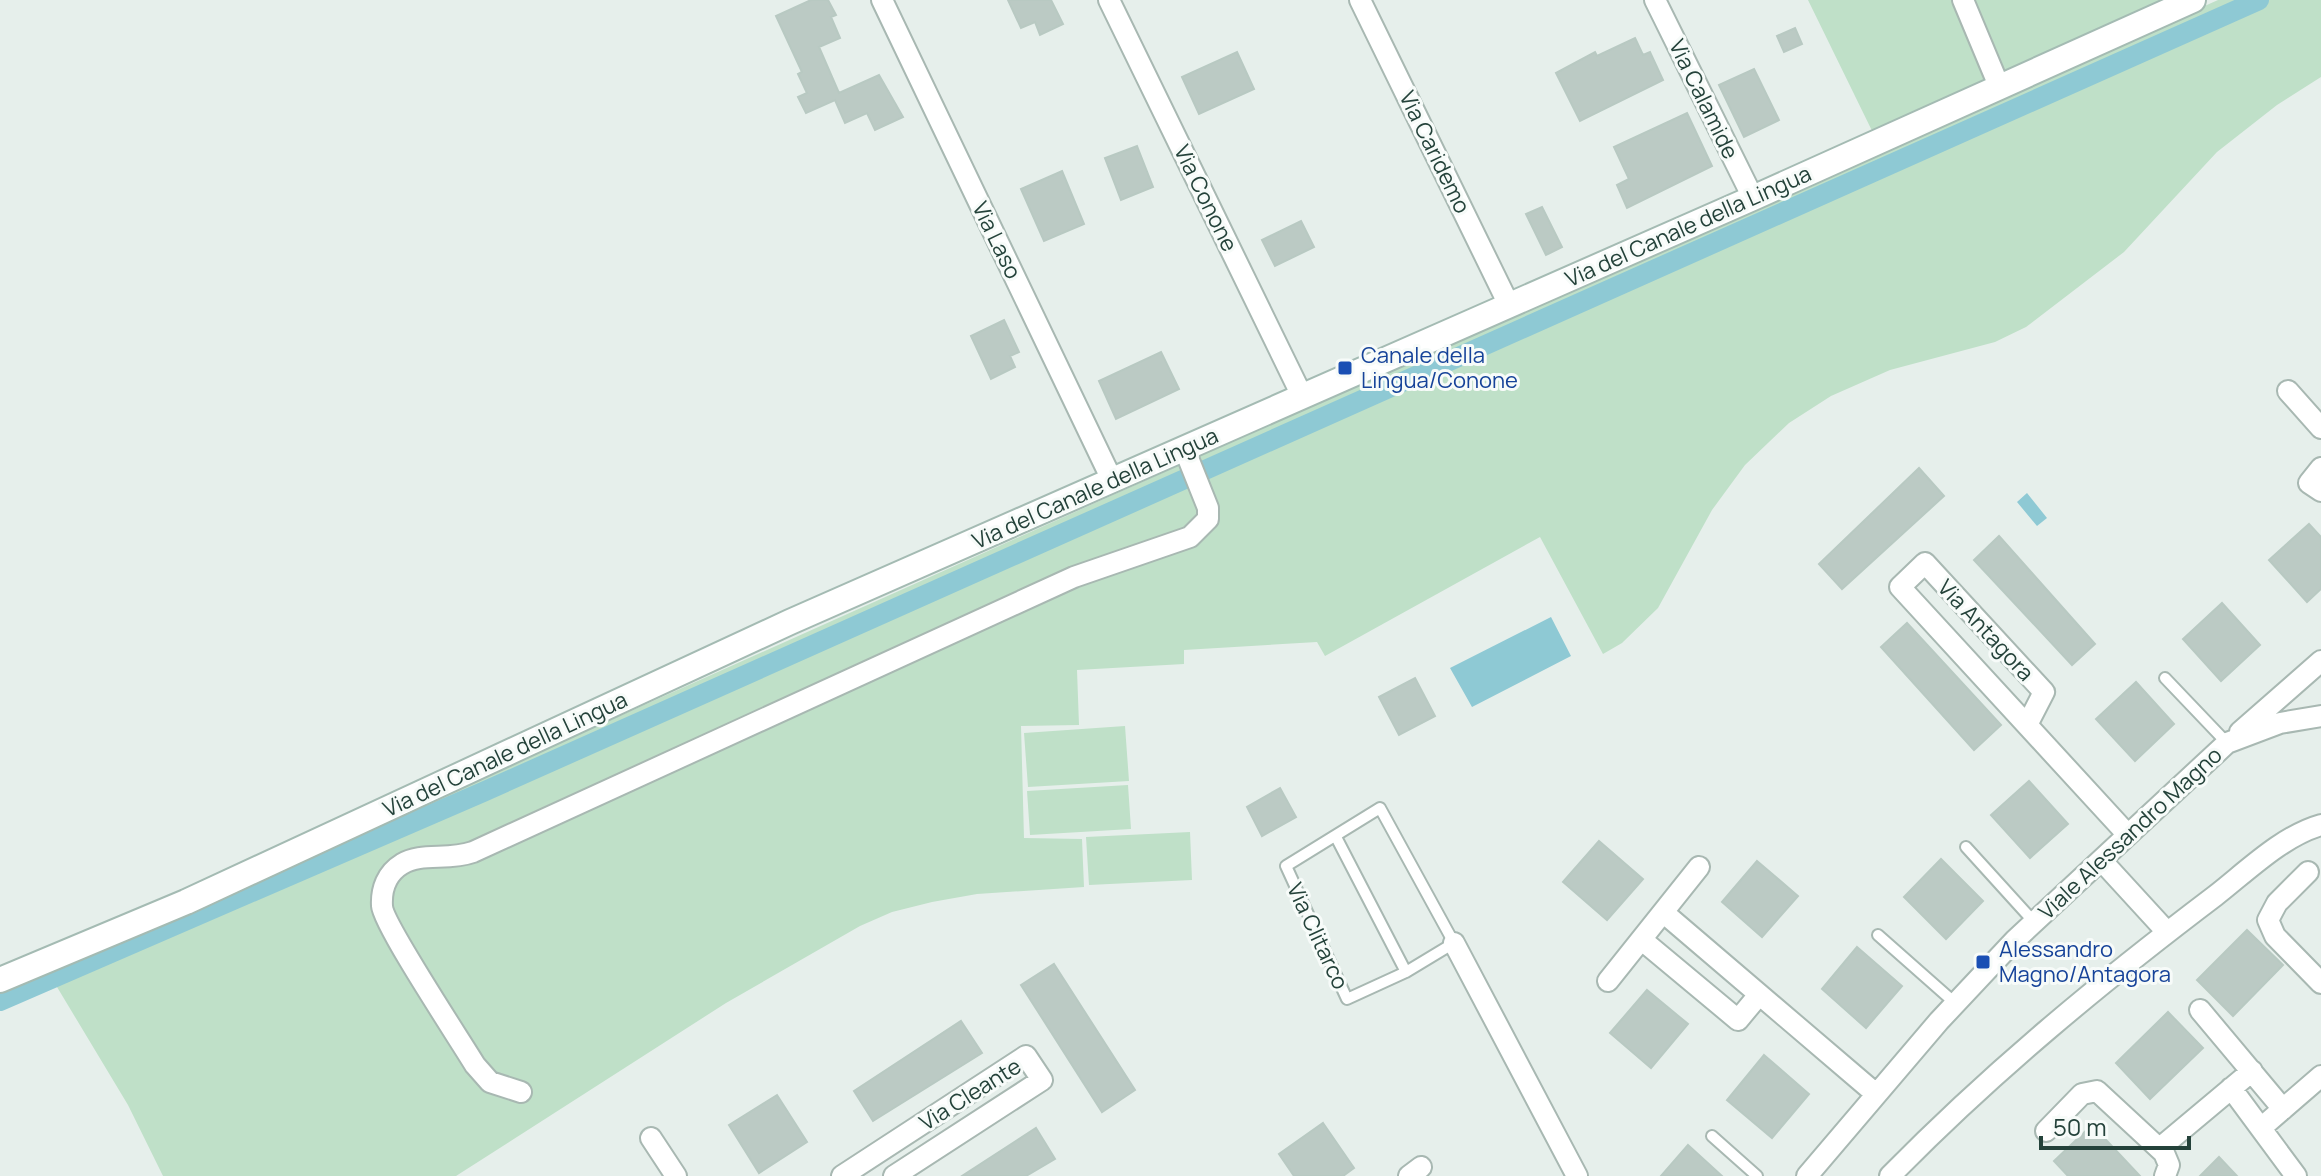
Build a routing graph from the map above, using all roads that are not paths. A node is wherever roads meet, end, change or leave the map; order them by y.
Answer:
1 (882, 0) edge
2 (1109, 0) edge
3 (1360, 0) edge
4 (1655, 0) edge
5 (1963, 0) edge
6 (2193, 0) edge
7 (1999, 86) junction
8 (1753, 198) junction
9 (1509, 305) junction
10 (2288, 391) dead end
11 (1302, 396) junction
12 (2321, 428) edge
13 (1188, 457) junction
14 (2321, 468) edge
15 (1112, 480) junction
16 (2321, 491) edge
17 (2321, 661) edge
18 (2165, 678) dead end
19 (2321, 716) edge
20 (2027, 725) junction
21 (2227, 743) junction
22 (2321, 825) edge
23 (2128, 835) junction
24 (1336, 837) junction
25 (1966, 847) dead end
26 (2101, 860) junction
27 (1699, 867) dead end
28 (2308, 872) dead end
29 (1664, 913) junction
30 (2034, 922) junction
31 (2167, 932) junction
32 (1878, 935) dead end
33 (1642, 940) junction
34 (1454, 943) junction
35 (1406, 972) junction
36 (0, 980) edge
37 (1608, 981) dead end
38 (2321, 983) edge
39 (1758, 996) junction
40 (1955, 1003) junction
41 (2200, 1010) dead end
42 (2252, 1071) junction
43 (2321, 1076) edge
44 (2231, 1088) junction
45 (521, 1092) dead end
46 (1876, 1094) junction
47 (2283, 1109) junction
48 (2261, 1128) junction
49 (2046, 1131) dead end
50 (1712, 1136) dead end
51 (651, 1138) dead end
52 (2160, 1148) junction
53 (868, 1168) edge
54 (676, 1176) edge
55 (842, 1176) edge
56 (894, 1176) edge
57 (1577, 1176) edge
58 (1757, 1176) edge
59 (1807, 1176) edge
60 (1890, 1176) edge
61 (2165, 1176) edge
62 (2296, 1176) edge

1 - 15 street, Via Laso
2 - 11 street, Via Conone
3 - 9 street, Via Caridemo
4 - 8 street, Via Calamide
5 - 7 street
6 - 7 street, Via del Canale della Lingua
7 - 8 street, Via del Canale della Lingua
8 - 9 street, Via del Canale della Lingua
9 - 11 street, Via del Canale della Lingua
10 - 12 street
11 - 13 street, Via del Canale della Lingua
13 - 15 street, Via del Canale della Lingua
13 - 45 street
14 - 16 street
15 - 36 street, Via del Canale della Lingua
17 - 21 street
18 - 21 lane
19 - 21 street, Viale Alessandro Magno
20 - 20 street, Via Antagora
20 - 23 street, Via Antagora
21 - 23 street, Viale Alessandro Magno
22 - 31 street
23 - 26 street, Viale Alessandro Magno
24 - 34 lane, Via Clitarco
24 - 35 lane
24 - 35 lane, Via Clitarco
25 - 30 lane
26 - 30 street, Viale Alessandro Magno
26 - 31 street
27 - 29 street
28 - 38 street
29 - 33 street
29 - 39 street
30 - 40 street, Viale Alessandro Magno
31 - 60 street
32 - 40 lane
33 - 37 street
33 - 39 street
34 - 35 lane, Via Clitarco
34 - 57 street, Via Clitarco
39 - 46 street
40 - 46 street, Viale Alessandro Magno
41 - 42 street
42 - 44 street
42 - 47 street
43 - 47 street
44 - 48 street
44 - 52 street
46 - 59 street, Viale Alessandro Magno
47 - 48 street
48 - 62 street
49 - 52 street
50 - 58 lane
51 - 54 street
52 - 61 street
53 - 55 street, Via Cleante
53 - 56 street, Via Cleante

